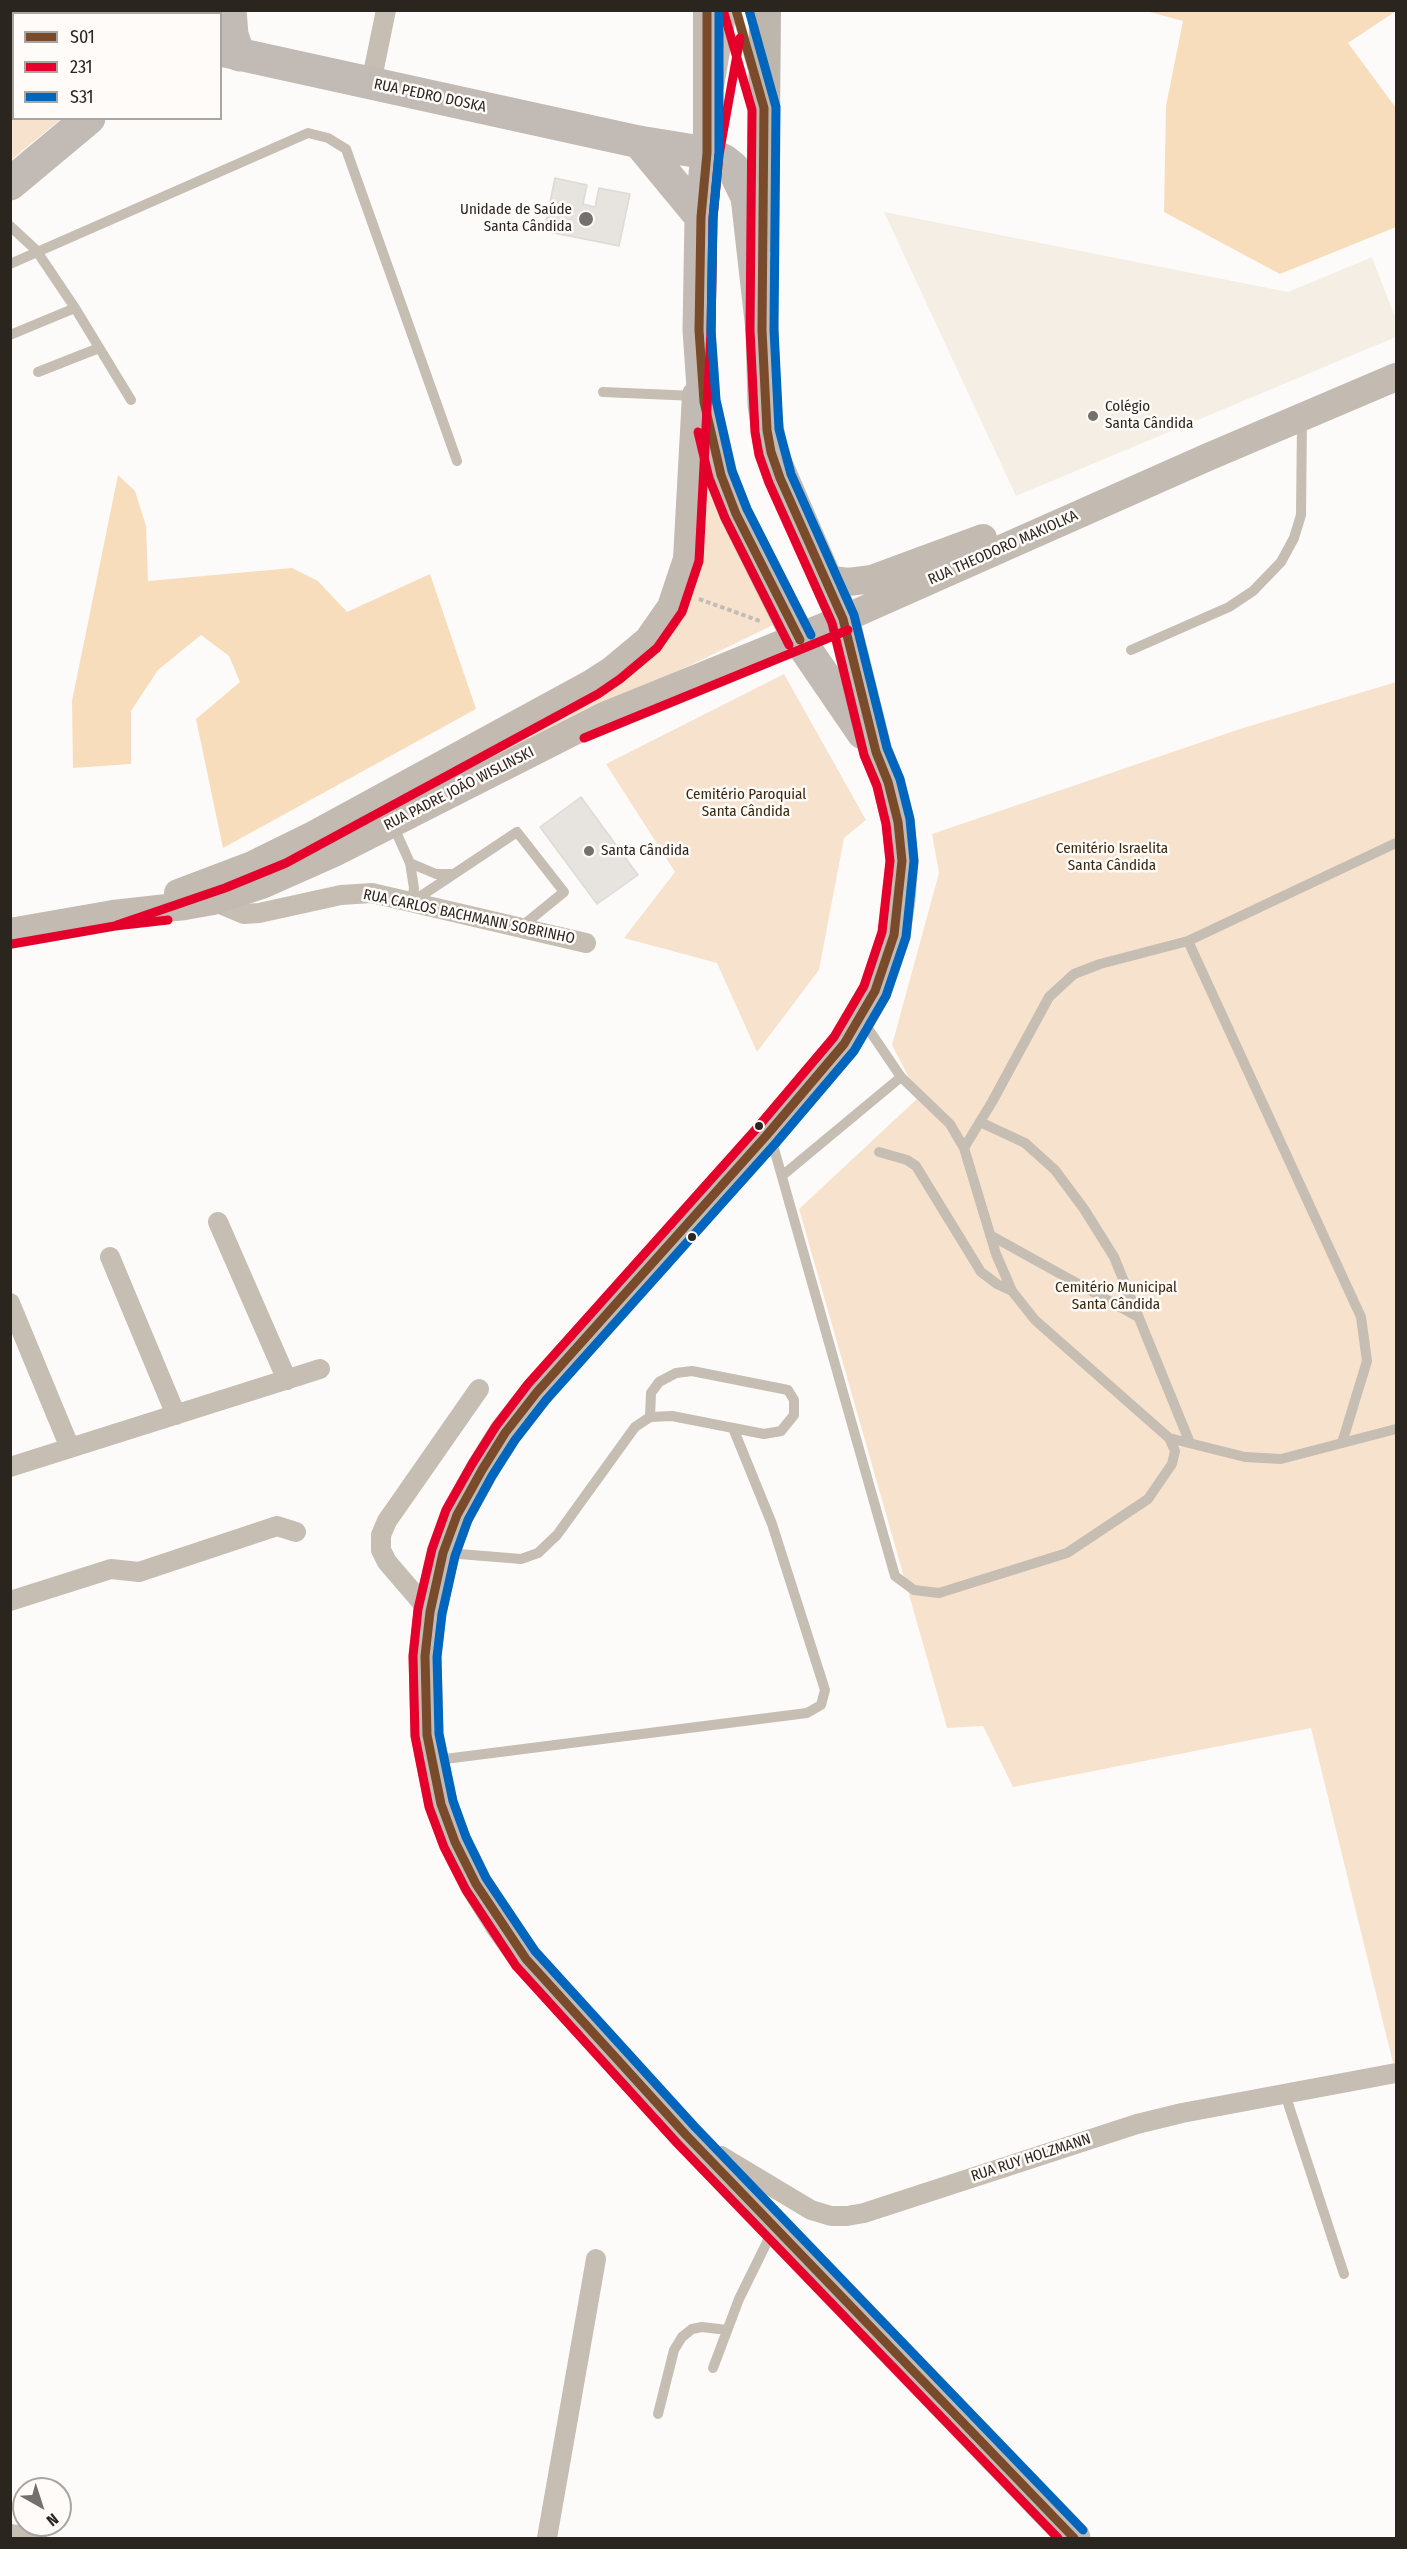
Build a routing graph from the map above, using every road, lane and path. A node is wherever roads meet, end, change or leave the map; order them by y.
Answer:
1 (230, 10) edge
2 (386, 10) edge
3 (707, 10) edge
4 (734, 10) edge
5 (765, 10) edge
6 (227, 54) edge
7 (371, 83) junction
8 (764, 108) junction
9 (87, 120) edge
10 (639, 142) junction
11 (707, 153) junction
12 (736, 173) junction
13 (10, 184) edge
14 (702, 207) junction
15 (10, 226) edge
16 (36, 250) junction
17 (10, 264) edge
18 (75, 308) junction
19 (699, 330) junction
20 (762, 330) junction
21 (10, 335) edge
22 (99, 348) junction
23 (38, 372) dead end
24 (1396, 377) edge
25 (603, 392) dead end
26 (696, 396) junction
27 (131, 400) dead end
28 (1302, 417) junction
29 (1208, 457) junction
30 (457, 461) dead end
31 (825, 579) junction
32 (678, 591) junction
33 (843, 619) junction
34 (762, 622) dead end
35 (798, 638) junction
36 (1131, 650) dead end
37 (489, 738) junction
38 (876, 752) junction
39 (392, 823) junction
40 (1396, 843) edge
41 (410, 863) junction
42 (454, 874) junction
43 (213, 901) junction
44 (412, 902) junction
45 (113, 914) junction
46 (521, 927) junction
47 (10, 932) edge
48 (1188, 941) junction
49 (586, 943) dead end
50 (861, 1018) junction
51 (901, 1077) junction
52 (980, 1122) junction
53 (769, 1132) junction
54 (964, 1148) junction
55 (879, 1152) dead end
56 (783, 1175) junction
57 (219, 1222) dead end
58 (990, 1235) junction
59 (110, 1257) dead end
60 (1012, 1291) junction
61 (10, 1304) edge
62 (1138, 1317) junction
63 (320, 1369) dead end
64 (287, 1380) junction
65 (479, 1389) dead end
66 (176, 1415) junction
67 (650, 1418) junction
68 (733, 1428) junction
69 (1396, 1429) edge
70 (1169, 1438) junction
71 (1190, 1443) junction
72 (1342, 1443) junction
73 (70, 1448) junction
74 (10, 1467) edge
75 (296, 1532) dead end
76 (443, 1553) junction
77 (10, 1601) edge
78 (430, 1612) junction
79 (430, 1761) junction
80 (1396, 2073) edge
81 (1285, 2094) junction
82 (686, 2135) junction
83 (774, 2227) junction
84 (596, 2259) dead end
85 (1344, 2274) dead end
86 (727, 2330) junction
87 (713, 2368) dead end
88 (658, 2414) dead end
89 (10, 2534) edge
90 (38, 2538) edge
91 (548, 2538) edge
92 (1074, 2538) edge

1 - 6 highway
2 - 7 street
3 - 11 main road
4 - 8 lane
4 - 11 lane
5 - 8 main road
6 - 7 highway, RUA PEDRO DOSKA
7 - 10 highway, RUA PEDRO DOSKA
8 - 20 main road
9 - 13 highway
10 - 11 highway, RUA PEDRO DOSKA
10 - 14 highway
11 - 12 highway
11 - 14 highway
12 - 14 highway
12 - 20 highway
14 - 19 highway
15 - 16 lane
16 - 17 lane
16 - 18 lane
16 - 30 lane
18 - 21 lane
18 - 22 lane
19 - 26 main road, RUA PADRE JOÃO WISLINSKI
19 - 35 highway
20 - 31 highway
22 - 23 lane
22 - 27 lane
24 - 28 main road, RUA THEODORO MAKIOLKA
25 - 26 lane
26 - 32 main road, RUA PADRE JOÃO WISLINSKI
28 - 29 main road, RUA THEODORO MAKIOLKA
28 - 36 lane
29 - 31 main road, RUA THEODORO MAKIOLKA
29 - 33 main road, RUA THEODORO MAKIOLKA
31 - 33 highway
32 - 34 path
32 - 37 main road, RUA PADRE JOÃO WISLINSKI
33 - 35 main road, RUA THEODORO MAKIOLKA
33 - 38 highway
35 - 38 highway
35 - 39 main road, RUA PADRE JOÃO WISLINSKI
37 - 39 main road
37 - 45 main road, RUA PADRE JOÃO WISLINSKI
38 - 50 highway
39 - 41 lane
39 - 43 main road, RUA PADRE JOÃO WISLINSKI
40 - 48 lane
41 - 42 lane
41 - 44 lane
42 - 44 lane
42 - 46 lane
43 - 44 street, RUA CARLOS BACHMANN SOBRINHO
43 - 45 main road, RUA PADRE JOÃO WISLINSKI
44 - 46 street, RUA CARLOS BACHMANN SOBRINHO
45 - 47 main road, RUA PADRE JOÃO WISLINSKI
46 - 49 street, RUA CARLOS BACHMANN SOBRINHO
48 - 52 lane
48 - 72 lane
50 - 51 lane
50 - 53 highway
51 - 54 lane
51 - 56 lane
52 - 54 lane
52 - 62 lane
53 - 56 lane
53 - 76 highway
54 - 58 lane
55 - 60 lane
56 - 70 lane
57 - 64 street
58 - 60 lane
58 - 62 lane
59 - 66 street
60 - 70 lane
61 - 73 street
62 - 71 lane
63 - 64 street
64 - 66 street
65 - 78 street
66 - 73 street
67 - 68 lane
67 - 68 lane
67 - 76 lane
68 - 79 lane
69 - 72 lane
70 - 71 lane
71 - 72 lane
73 - 74 street
75 - 77 street
76 - 78 highway
78 - 79 highway
79 - 82 highway
80 - 81 street, RUA RUY HOLZMANN
81 - 82 street, RUA RUY HOLZMANN
81 - 85 lane
82 - 83 highway
83 - 86 lane
83 - 92 highway
84 - 91 street
86 - 87 lane
86 - 88 lane
89 - 90 street

